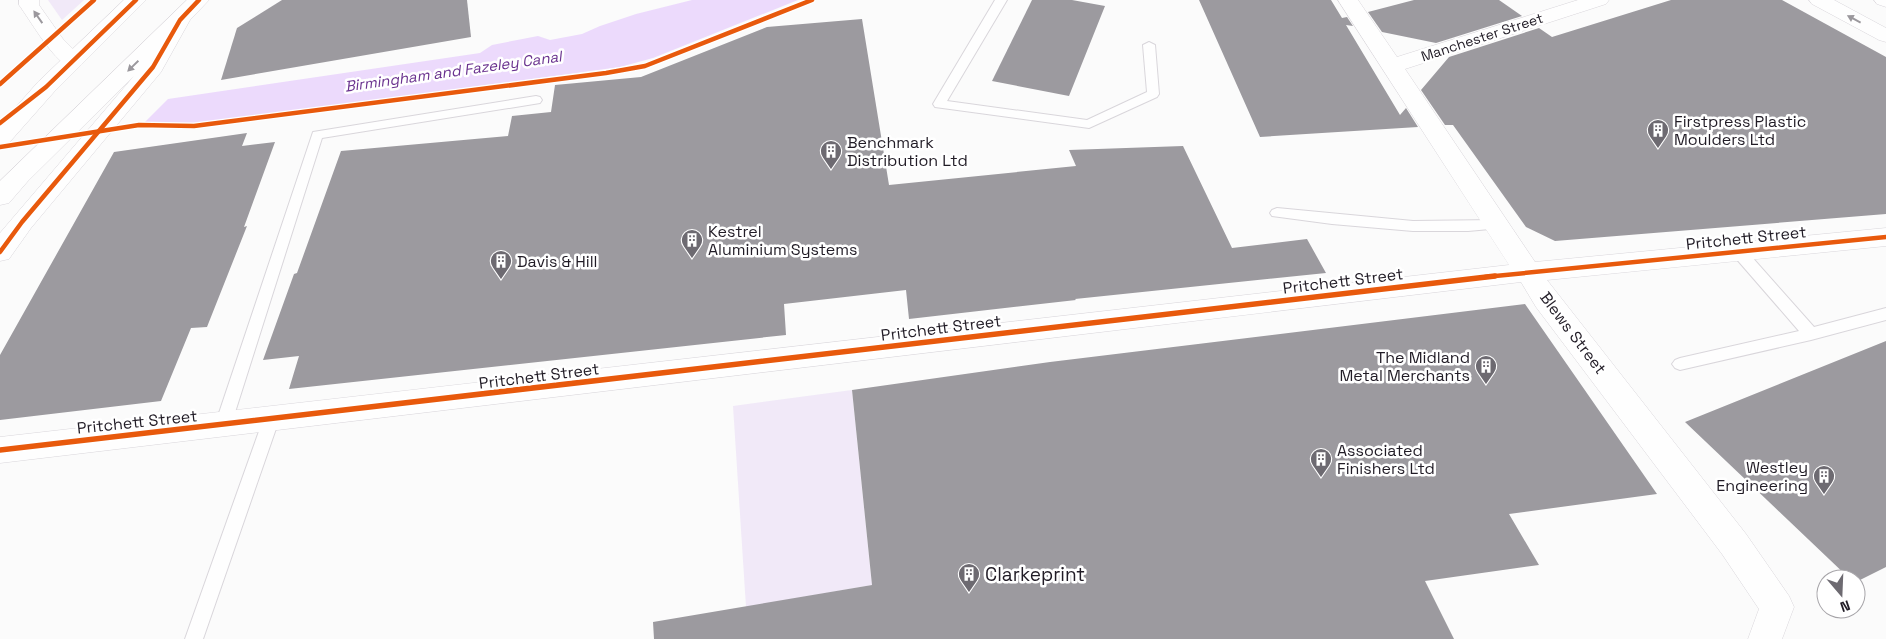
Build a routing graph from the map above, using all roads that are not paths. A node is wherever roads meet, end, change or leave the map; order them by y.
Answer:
1 (29, 0) edge
2 (136, 0) edge
3 (200, 0) edge
4 (1001, 0) edge
5 (1348, 0) edge
6 (1599, 0) edge
7 (1818, 0) edge
8 (180, 20) junction
9 (1886, 36) edge
10 (1149, 44) dead end
11 (73, 60) junction
12 (1392, 66) junction
13 (46, 87) junction
14 (536, 100) dead end
15 (0, 123) edge
16 (0, 139) edge
17 (0, 197) edge
18 (1277, 213) dead end
19 (1496, 225) junction
20 (1886, 237) edge
21 (1738, 251) junction
22 (0, 252) edge
23 (1528, 272) junction
24 (1886, 314) edge
25 (1811, 334) junction
26 (1680, 364) dead end
27 (271, 420) junction
28 (223, 425) junction
29 (0, 450) edge
30 (194, 639) edge
31 (1765, 639) edge

11 -> 1 main road
2 - 11 main road
3 - 8 main road
4 - 10 lane
5 - 12 main road, Blews Street
6 - 12 main road, Manchester Street
9 -> 7 main road
8 -> 17 main road
8 - 22 main road
11 - 13 main road
12 - 19 main road, Blews Street
13 - 15 main road
13 - 16 main road
14 - 28 lane
18 - 19 lane
19 - 23 main road, Blews Street
20 - 21 main road, Pritchett Street
21 - 23 main road, Pritchett Street
21 - 25 lane
23 - 27 main road, Pritchett Street
23 - 31 main road, Blews Street
24 - 25 lane
25 - 26 lane
27 - 28 main road, Pritchett Street
27 - 30 lane
28 - 29 main road, Pritchett Street

